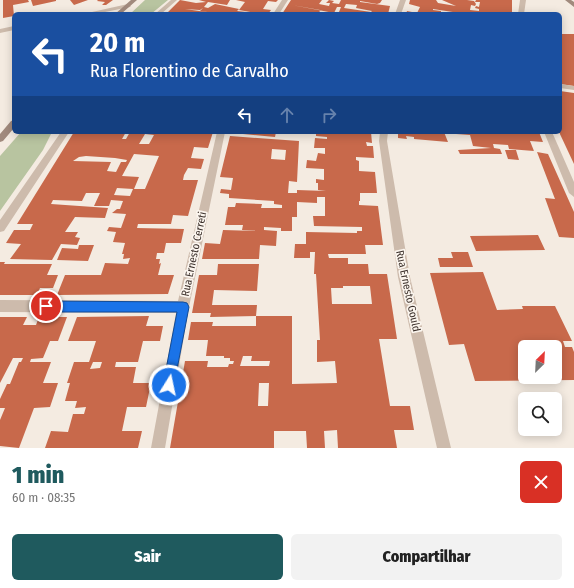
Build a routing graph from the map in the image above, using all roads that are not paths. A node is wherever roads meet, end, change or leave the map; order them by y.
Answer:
1 (134, 0) edge
2 (174, 0) edge
3 (284, 0) edge
4 (403, 0) edge
5 (523, 0) edge
6 (568, 0) edge
7 (574, 5) edge
8 (128, 6) junction
9 (96, 12) edge
10 (120, 12) edge
11 (160, 12) edge
12 (277, 12) edge
13 (399, 12) edge
14 (521, 12) edge
15 (12, 28) edge
16 (0, 31) edge
17 (562, 86) edge
18 (574, 88) edge
19 (12, 125) edge
20 (64, 134) edge
21 (221, 134) edge
22 (384, 134) edge
23 (549, 134) edge
24 (0, 139) edge
25 (574, 193) edge
26 (0, 228) edge
27 (0, 306) edge
28 (183, 307) junction
29 (158, 448) edge
30 (444, 448) edge

1 - 8 main road
2 - 11 street
3 - 12 street
4 - 13 street
5 - 14 street
6 - 7 main road
8 - 9 street
8 - 10 main road
15 - 16 street
17 - 18 street
19 - 24 main road
20 - 26 street
21 - 28 street, Rua Ernesto Cerreti
22 - 30 street, Rua Ernesto Gould
23 - 25 street
27 - 28 street
28 - 29 street, Rua Ernesto Cerreti

